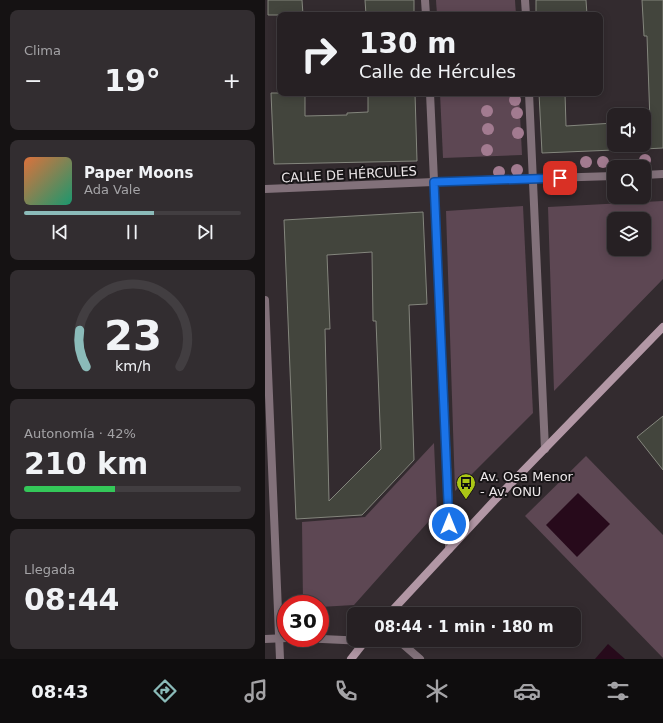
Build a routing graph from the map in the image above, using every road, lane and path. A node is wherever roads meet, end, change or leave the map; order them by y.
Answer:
1 (425, 0) edge
2 (525, 0) edge
3 (426, 12) edge
4 (526, 12) edge
5 (430, 96) edge
6 (529, 96) edge
7 (663, 174) edge
8 (651, 175) edge
9 (607, 176) edge
10 (533, 179) junction
11 (434, 182) junction
12 (265, 189) edge
13 (265, 300) edge
14 (663, 327) edge
15 (545, 449) junction
16 (449, 549) junction
17 (281, 595) edge
18 (395, 607) edge
19 (277, 638) edge
20 (265, 639) edge
21 (329, 639) edge
22 (347, 639) edge
23 (282, 647) edge
24 (360, 647) edge
25 (406, 647) edge
26 (280, 659) edge
27 (351, 659) edge
28 (420, 659) edge

1 - 3 street
2 - 4 street
5 - 11 street, CALLE DE HÉRCULES
6 - 10 street
7 - 8 street
9 - 10 street, CALLE DE HÉRCULES
10 - 11 street, CALLE DE HÉRCULES
10 - 15 street
11 - 12 street, CALLE DE HÉRCULES
11 - 16 street, CALLE DE HÉRCULES
13 - 17 street
14 - 15 street
15 - 16 street
16 - 18 street
19 - 20 street
21 - 22 street
23 - 26 street
24 - 27 street
25 - 28 street

